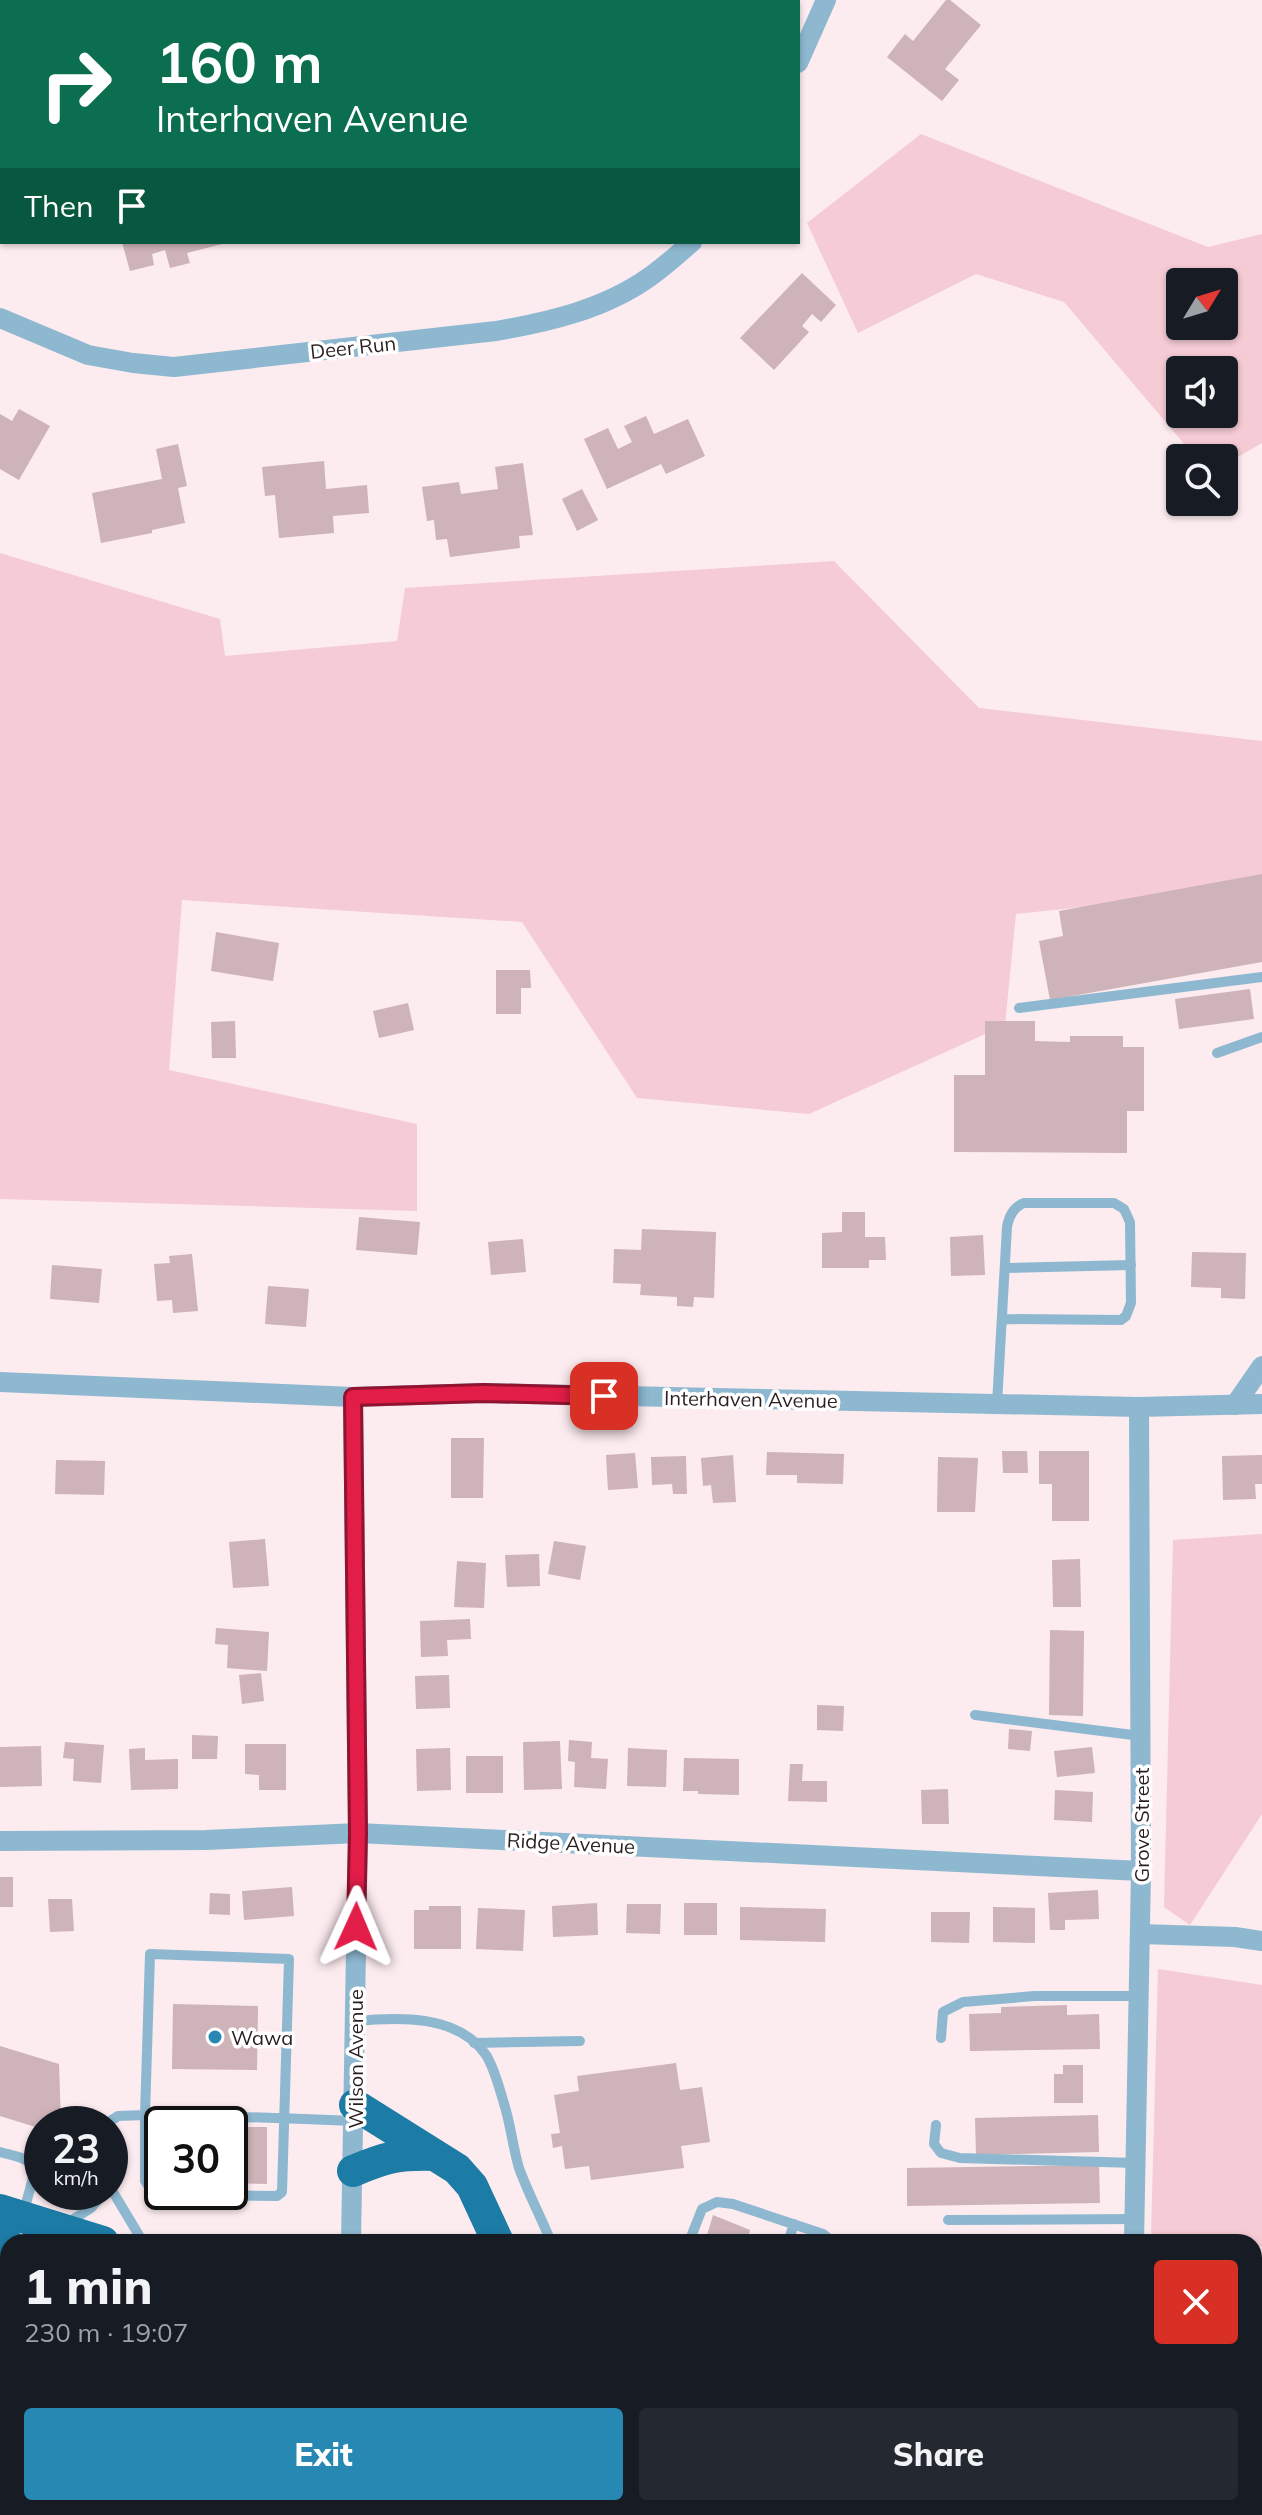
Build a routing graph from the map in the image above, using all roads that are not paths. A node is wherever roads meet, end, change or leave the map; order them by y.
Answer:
1 (826, 0) edge
2 (800, 58) edge
3 (690, 244) edge
4 (0, 318) edge
5 (1262, 977) edge
6 (1019, 1008) dead end
7 (1262, 1037) edge
8 (1217, 1053) dead end
9 (1131, 1265) junction
10 (1005, 1268) junction
11 (1002, 1319) junction
12 (1262, 1366) edge
13 (0, 1382) edge
14 (353, 1397) junction
15 (997, 1404) junction
16 (1262, 1404) edge
17 (1235, 1405) junction
18 (1139, 1407) junction
19 (975, 1715) dead end
20 (1141, 1736) junction
21 (358, 1833) junction
22 (0, 1841) edge
23 (1141, 1871) junction
24 (1141, 1934) junction
25 (1262, 1941) edge
26 (1139, 1996) junction
27 (355, 2021) junction
28 (941, 2038) dead end
29 (580, 2041) dead end
30 (474, 2043) junction
31 (145, 2106) edge
32 (355, 2113) junction
33 (285, 2118) junction
34 (248, 2123) edge
35 (936, 2125) dead end
36 (0, 2152) edge
37 (434, 2155) junction
38 (1136, 2163) junction
39 (353, 2171) junction
40 (248, 2192) edge
41 (88, 2210) edge
42 (124, 2210) edge
43 (1135, 2219) junction
44 (948, 2220) dead end
45 (10, 2224) edge
46 (794, 2224) junction
47 (59, 2228) junction
48 (78, 2234) edge
49 (138, 2234) edge
50 (351, 2234) edge
51 (494, 2234) edge
52 (548, 2234) edge
53 (692, 2234) edge
54 (791, 2234) edge
55 (823, 2234) edge
56 (1134, 2234) edge

1 - 2 street
3 - 4 street, Deer Run
5 - 6 lane
7 - 8 lane
9 - 10 lane
9 - 10 lane
9 - 11 lane
10 - 11 lane
11 - 15 lane
12 - 17 street
13 - 14 street, Interhaven Avenue
14 - 15 street, Interhaven Avenue
14 - 21 street, Wilson Avenue
15 - 18 street, Interhaven Avenue
16 - 17 street, Interhaven Avenue
17 - 18 street, Interhaven Avenue
18 - 20 street, Grove Street
19 - 20 lane
20 - 23 street, Grove Street
21 - 22 street, Ridge Avenue
21 - 23 street, Ridge Avenue
21 - 27 street, Wilson Avenue
23 - 24 street, Grove Street
24 - 25 street
24 - 26 street, Grove Street
26 - 28 lane
26 - 38 street, Grove Street
27 - 30 lane
27 - 32 street, Wilson Avenue
29 - 30 lane
30 - 52 lane
31 - 33 lane
32 - 33 lane
32 - 37 highway
32 - 39 street, Wilson Avenue
33 - 34 lane
33 - 40 lane
35 - 38 lane
36 - 45 lane
37 - 39 highway
37 - 51 highway
38 - 43 street, Grove Street
39 - 50 street, Wilson Avenue
41 - 47 lane
42 - 49 lane
43 - 44 lane
43 - 56 street, Grove Street
45 - 47 highway
46 - 53 lane
46 - 54 lane
46 - 55 lane
47 - 48 highway

